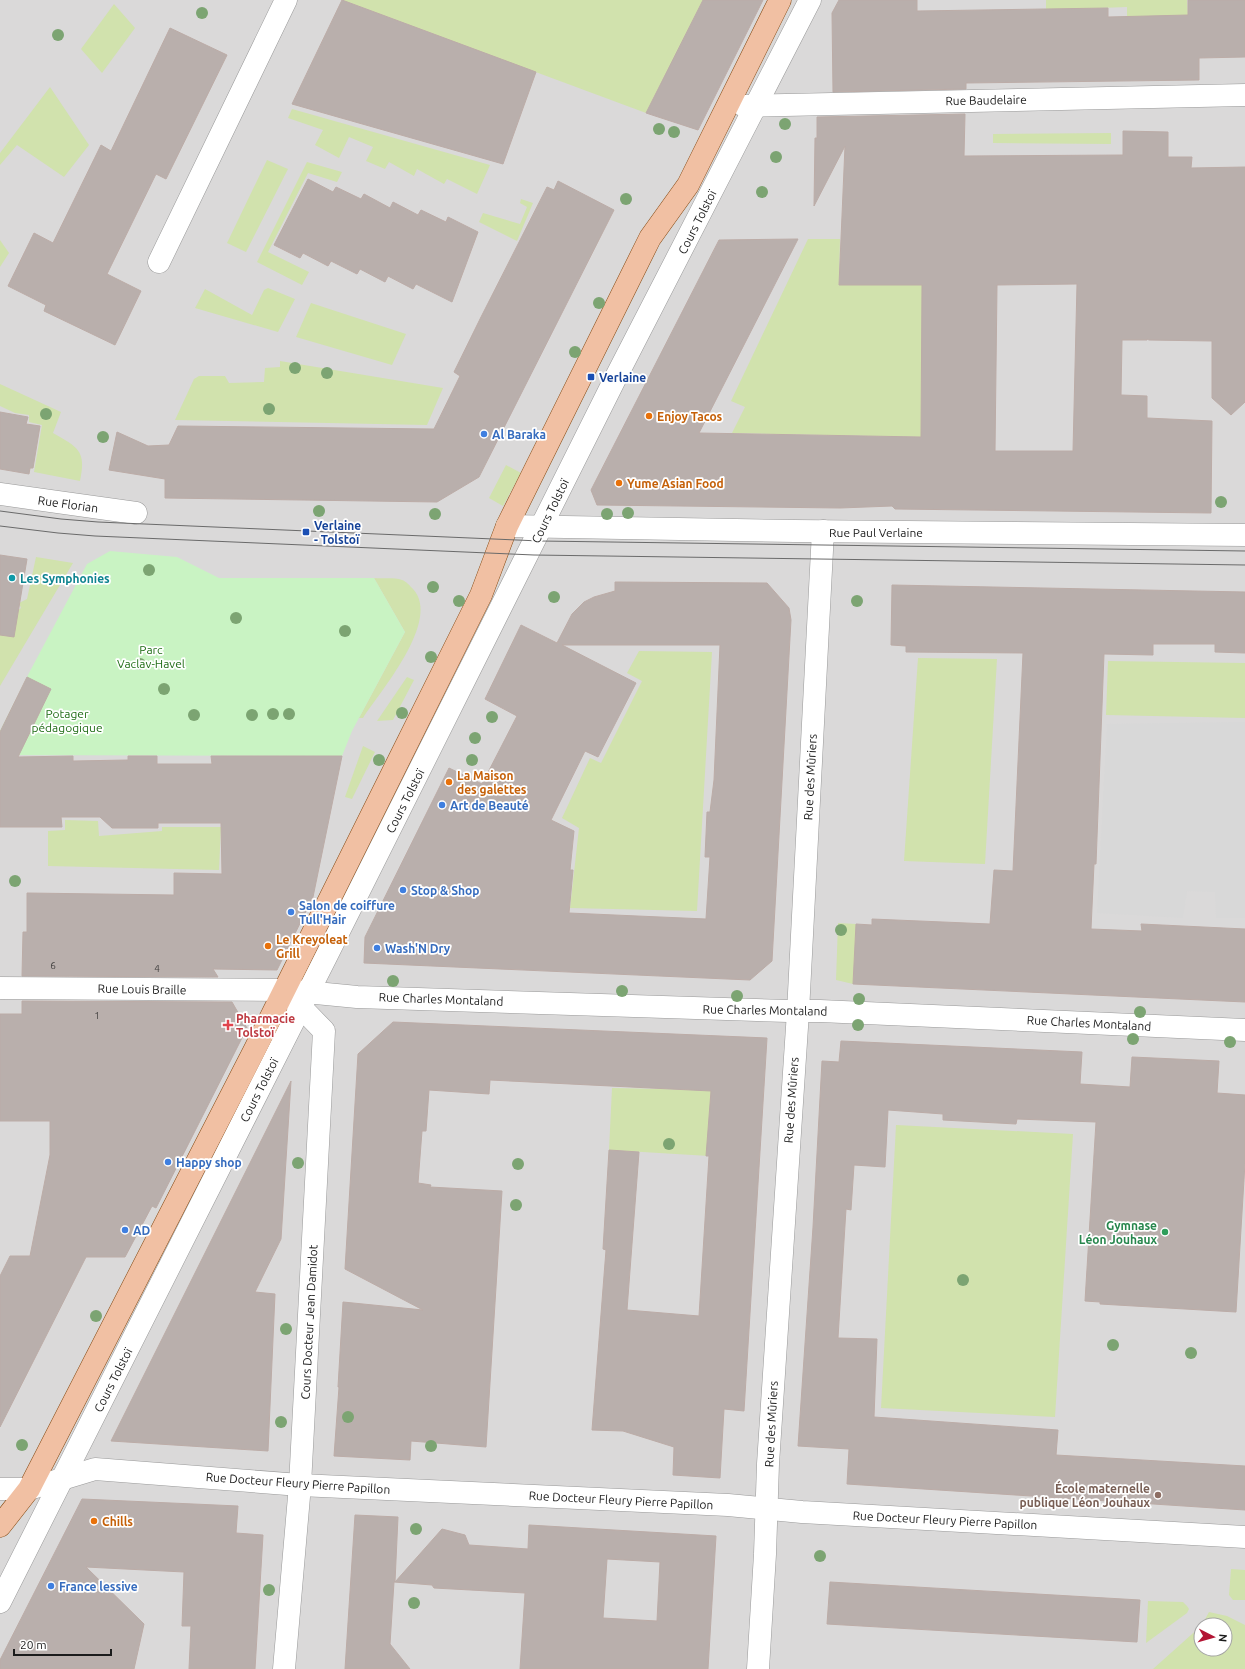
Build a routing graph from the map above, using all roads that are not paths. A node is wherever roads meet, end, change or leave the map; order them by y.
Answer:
1 (286, 0) edge
2 (780, 0) edge
3 (810, 0) edge
4 (1245, 95) edge
5 (757, 105) junction
6 (727, 106) junction
7 (159, 262) dead end
8 (0, 494) edge
9 (136, 513) dead end
10 (507, 526) junction
11 (542, 526) junction
12 (823, 531) junction
13 (1245, 535) edge
14 (0, 988) edge
15 (285, 990) junction
16 (305, 1000) junction
17 (798, 1012) junction
18 (1245, 1030) edge
19 (63, 1479) junction
20 (300, 1485) junction
21 (0, 1489) edge
22 (29, 1489) junction
23 (767, 1509) junction
24 (0, 1526) edge
25 (1245, 1537) edge
26 (0, 1602) edge
27 (284, 1669) edge
28 (758, 1669) edge

1 - 7 street
2 - 6 main road, Cours Tolstoï
3 - 5 street, Cours Tolstoï
4 - 5 street, Rue Baudelaire
5 - 6 street, Rue Baudelaire
5 - 11 street, Cours Tolstoï
6 - 10 main road, Cours Tolstoï
8 - 9 street, Rue Florian
10 - 11 street, Rue Paul Verlaine
10 - 15 main road, Cours Tolstoï
11 - 12 street, Rue Paul Verlaine
11 - 16 street, Cours Tolstoï
12 - 13 street, Rue Paul Verlaine
12 - 17 street, Rue des Mûriers
14 - 15 street, Rue Louis Braille
15 - 16 street, Rue Charles Montaland
15 - 22 main road, Cours Tolstoï
16 - 17 street, Rue Charles Montaland
16 - 19 street, Cours Tolstoï
16 - 20 street, Cours Docteur Jean Damidot
17 - 18 street, Rue Charles Montaland
17 - 23 street, Rue des Mûriers
19 - 20 street, Rue Docteur Fleury Pierre Papillon
19 - 22 street, Rue Docteur Fleury Pierre Papillon
19 - 26 street, Cours Tolstoï
20 - 23 street, Rue Docteur Fleury Pierre Papillon
20 - 27 street, Cours Docteur Jean Damidot
21 - 22 street, Rue Docteur Fleury Pierre Papillon
22 - 24 main road, Cours Tolstoï
23 - 25 street, Rue Docteur Fleury Pierre Papillon
23 - 28 street, Rue des Mûriers

